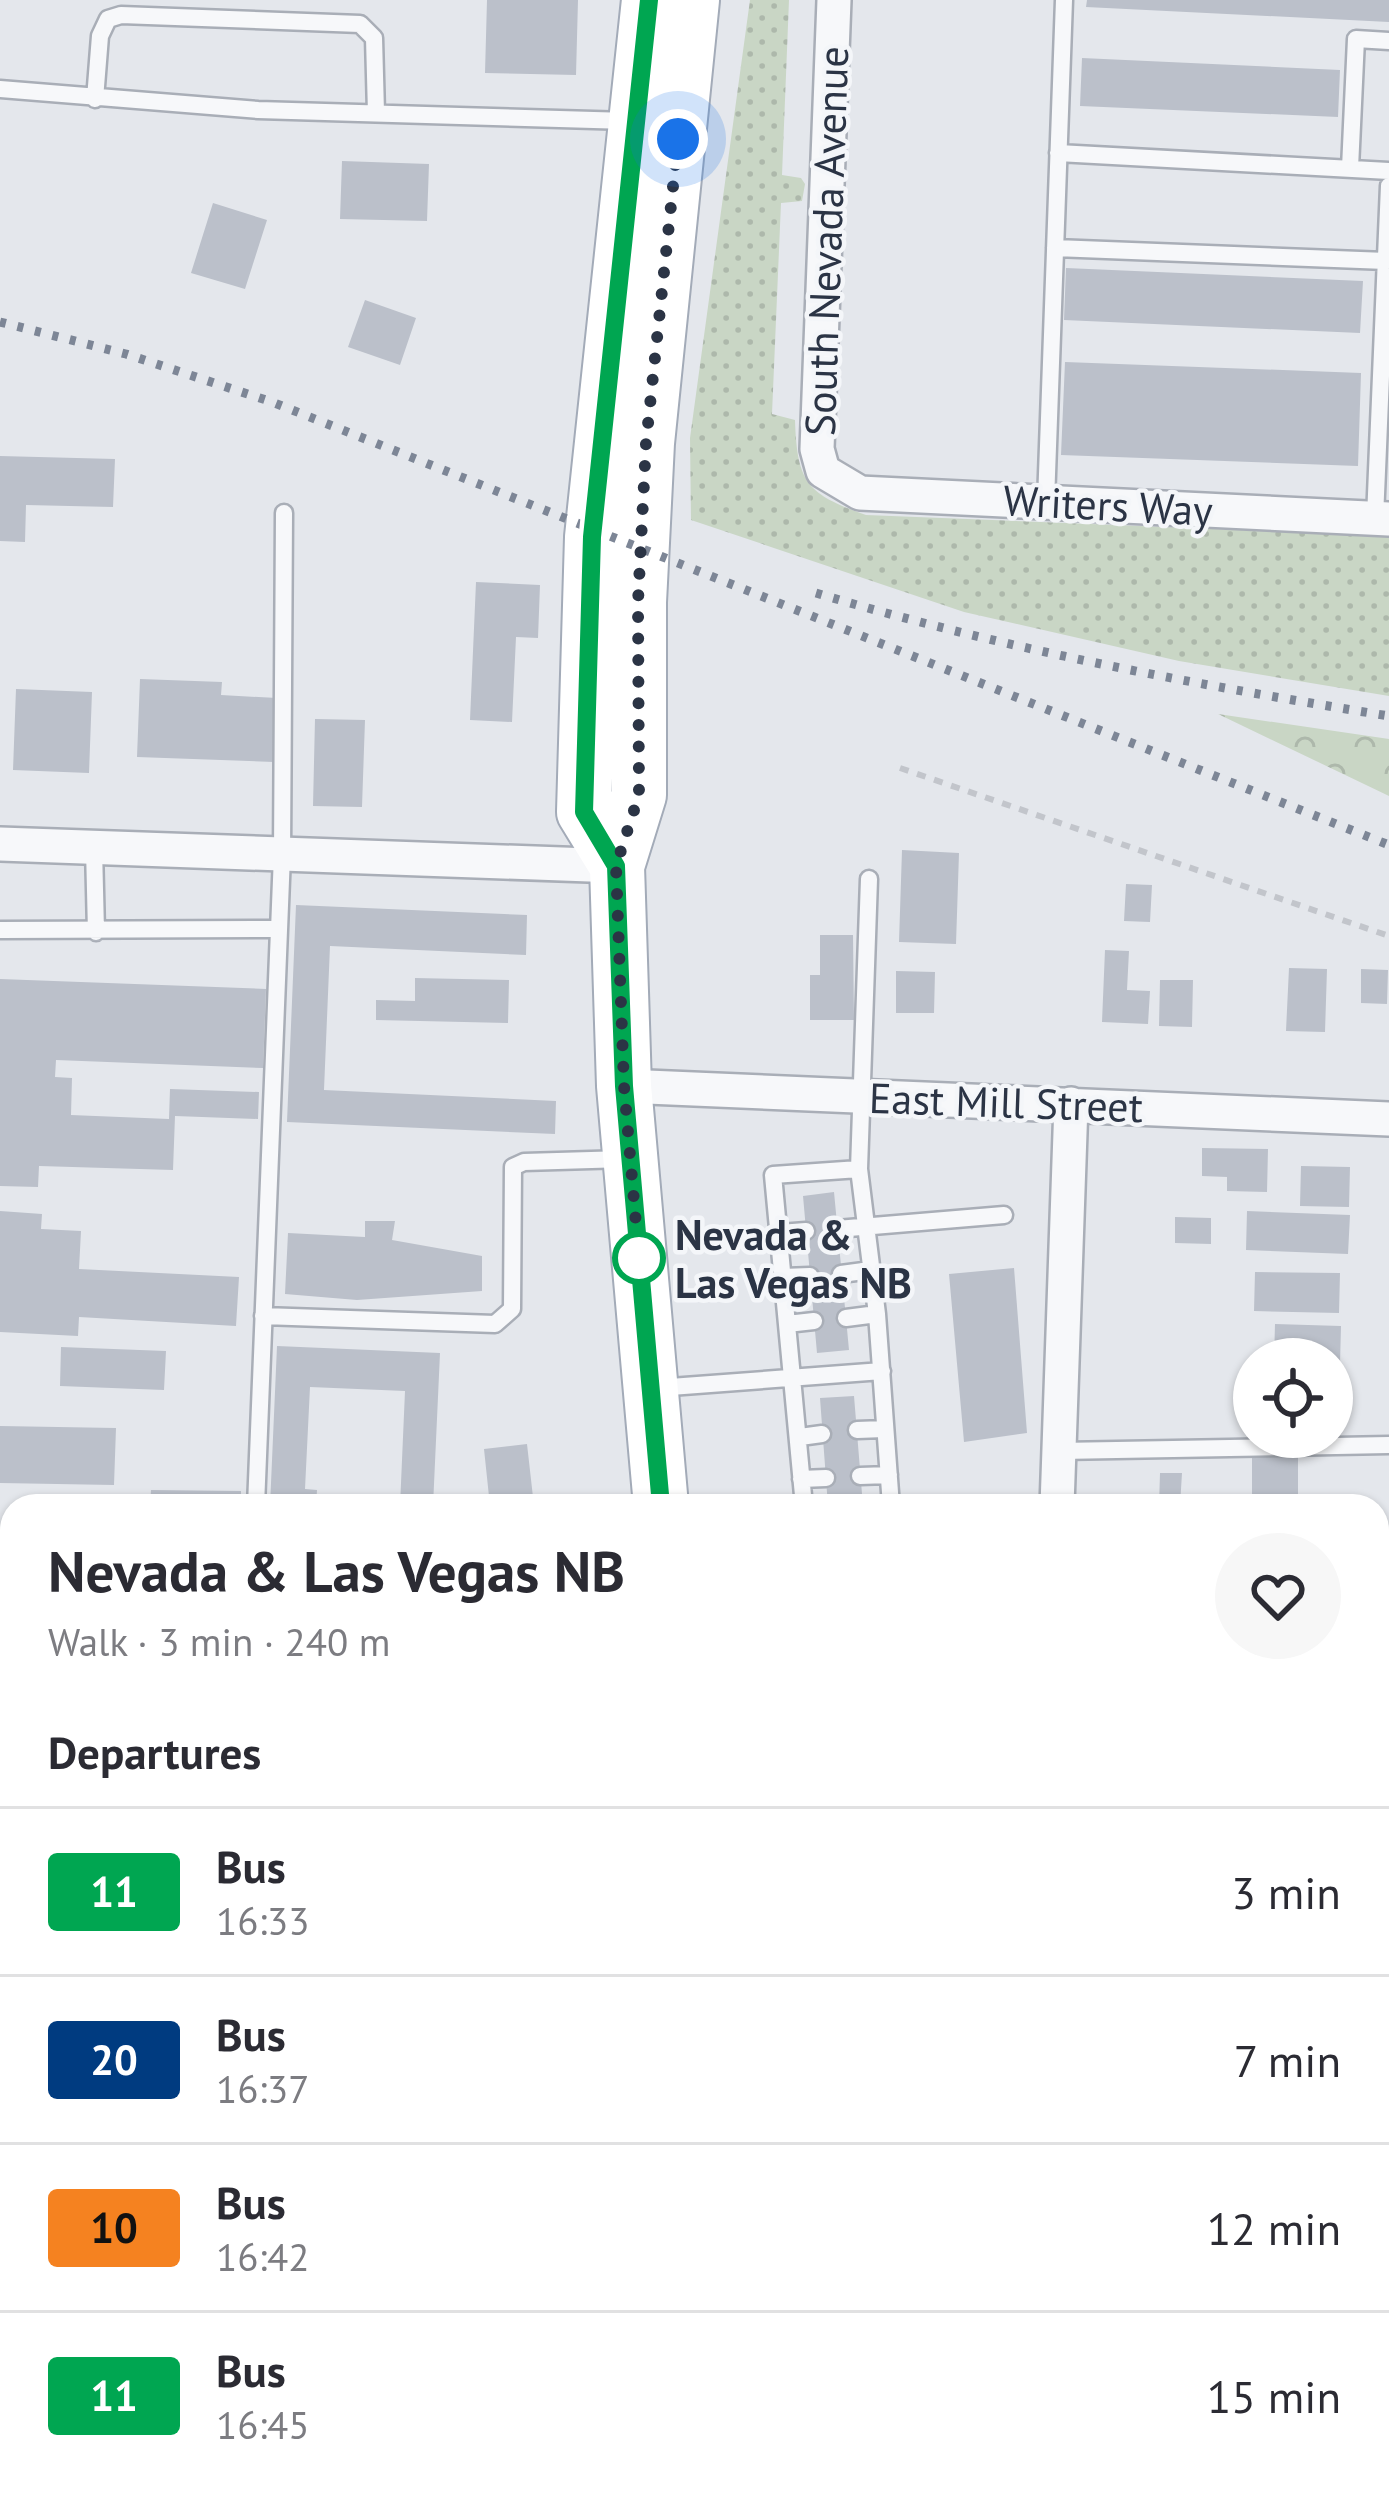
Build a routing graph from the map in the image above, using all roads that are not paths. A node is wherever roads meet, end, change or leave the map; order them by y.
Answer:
1 (649, 0) edge
2 (692, 0) edge
3 (834, 0) edge
4 (1064, 0) edge
5 (1389, 40) edge
6 (0, 89) edge
7 (95, 99) junction
8 (376, 113) junction
9 (635, 122) junction
10 (1058, 153) junction
11 (1350, 168) junction
12 (1389, 170) edge
13 (1389, 187) edge
14 (1388, 212) edge
15 (1054, 248) junction
16 (1386, 261) junction
17 (830, 478) joint
18 (1046, 502) junction
19 (284, 513) dead end
20 (1382, 518) edge
21 (0, 844) edge
22 (94, 848) junction
23 (282, 855) junction
24 (616, 866) junction
25 (869, 879) dead end
26 (279, 929) junction
27 (0, 930) edge
28 (96, 932) junction
29 (624, 1086) junction
30 (863, 1096) junction
31 (1071, 1104) junction
32 (1389, 1118) edge
33 (631, 1159) junction
34 (859, 1169) junction
35 (1004, 1215) dead end
36 (866, 1227) junction
37 (837, 1229) dead end
38 (806, 1231) dead end
39 (780, 1232) junction
40 (872, 1270) junction
41 (842, 1274) dead end
42 (810, 1276) dead end
43 (783, 1277) junction
44 (878, 1314) junction
45 (263, 1316) junction
46 (846, 1318) dead end
47 (814, 1321) dead end
48 (787, 1324) junction
49 (883, 1371) junction
50 (792, 1375) junction
51 (650, 1388) junction
52 (884, 1429) junction
53 (857, 1430) dead end
54 (822, 1434) dead end
55 (800, 1437) junction
56 (1389, 1445) edge
57 (1060, 1451) junction
58 (889, 1475) junction
59 (860, 1476) dead end
60 (826, 1478) dead end
61 (801, 1479) junction
62 (256, 1494) edge
63 (660, 1494) edge
64 (802, 1494) edge
65 (890, 1494) edge
66 (1058, 1494) edge

1 - 9 main road
2 - 24 main road
3 - 17 street, South Nevada Avenue
4 - 10 lane
5 - 11 lane
6 - 7 lane
7 - 8 lane
7 - 8 lane
8 - 9 lane
9 - 24 main road
10 - 11 lane
10 - 15 lane
11 - 12 lane
13 - 14 lane
14 - 16 lane
15 - 16 lane
15 - 18 lane
16 - 20 lane
17 - 18 street, Writers Way
18 - 20 street, Writers Way
19 - 23 lane
21 - 22 street
22 - 23 street
22 - 28 lane
23 - 24 street
23 - 26 lane
24 - 29 main road
25 - 30 lane
26 - 28 lane
26 - 45 lane
27 - 28 lane
29 - 30 street, East Mill Street
29 - 33 main road
30 - 31 street, East Mill Street
30 - 34 lane
31 - 32 street, East Mill Street
31 - 57 street
33 - 45 lane
33 - 51 main road
34 - 36 lane
34 - 39 lane
35 - 36 lane
36 - 37 lane
36 - 40 lane
38 - 39 lane
39 - 43 lane
40 - 41 lane
40 - 44 lane
42 - 43 lane
43 - 48 lane
44 - 46 lane
44 - 49 lane
45 - 62 lane
47 - 48 lane
48 - 50 lane
49 - 50 lane
49 - 52 lane
50 - 51 lane
50 - 55 lane
51 - 63 main road
52 - 53 lane
52 - 58 lane
54 - 55 lane
55 - 61 lane
56 - 57 lane
57 - 66 street
58 - 59 lane
58 - 65 lane
60 - 61 lane
61 - 64 lane

